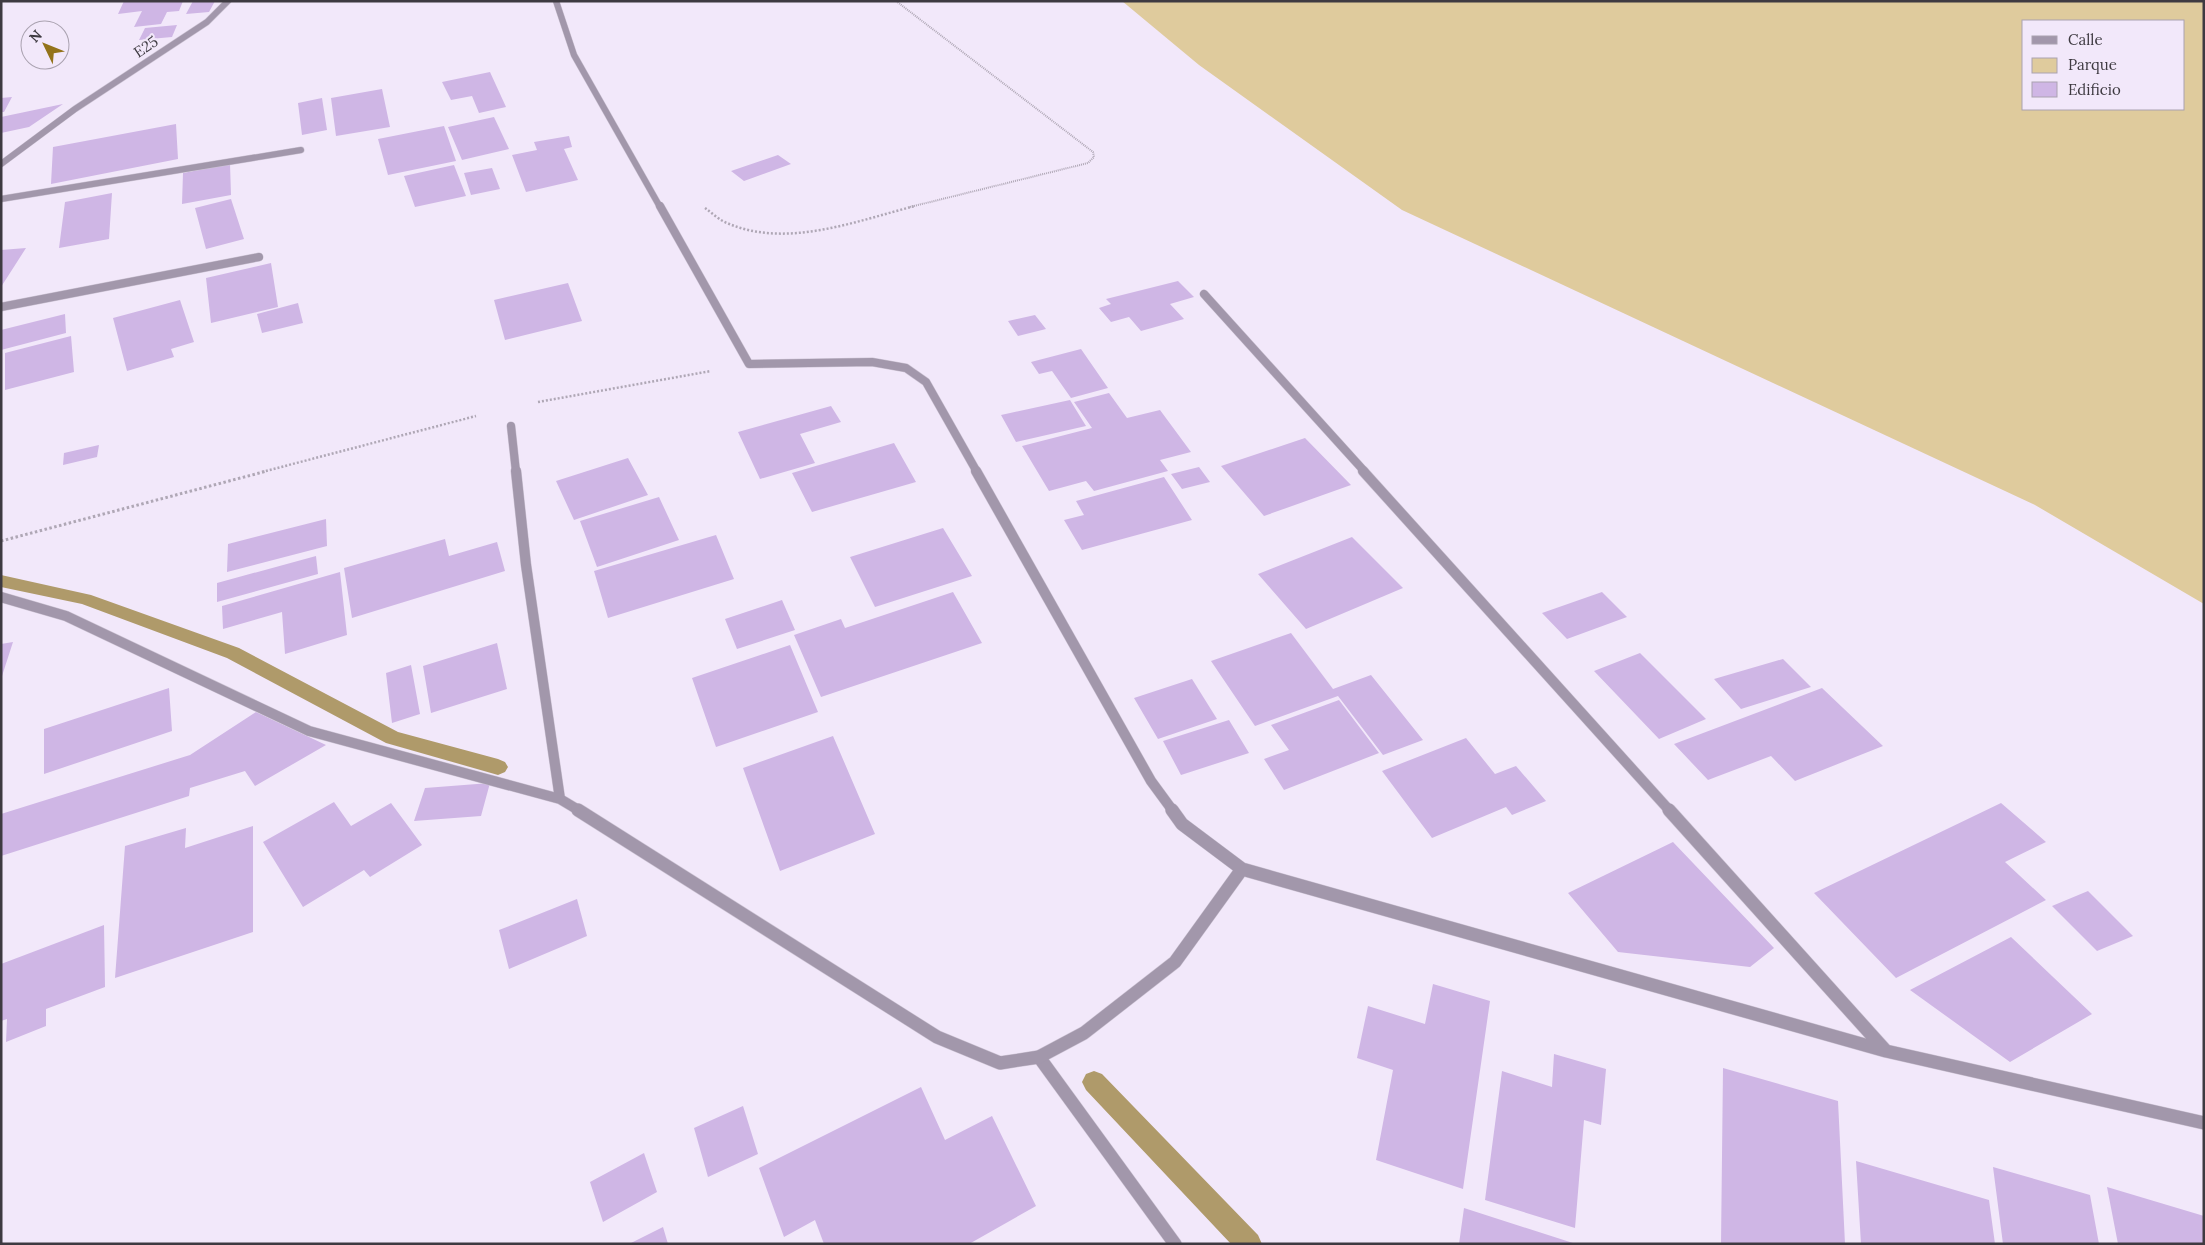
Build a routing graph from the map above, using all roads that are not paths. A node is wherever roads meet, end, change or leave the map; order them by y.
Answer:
1 (228, 1) edge
2 (556, 1) edge
3 (301, 150) dead end
4 (1, 164) edge
5 (1, 199) edge
6 (259, 257) dead end
7 (1204, 294) dead end
8 (1, 307) edge
9 (511, 426) dead end
10 (1, 597) edge
11 (560, 799) junction
12 (1242, 869) junction
13 (1886, 1051) junction
14 (1039, 1057) junction
15 (2204, 1122) edge
16 (1175, 1244) edge

1 - 4 street, E25
2 - 12 street
3 - 5 street
6 - 8 street
7 - 13 street
9 - 11 street
10 - 11 street
11 - 14 street
12 - 13 street
12 - 14 street
13 - 15 street
14 - 16 street

